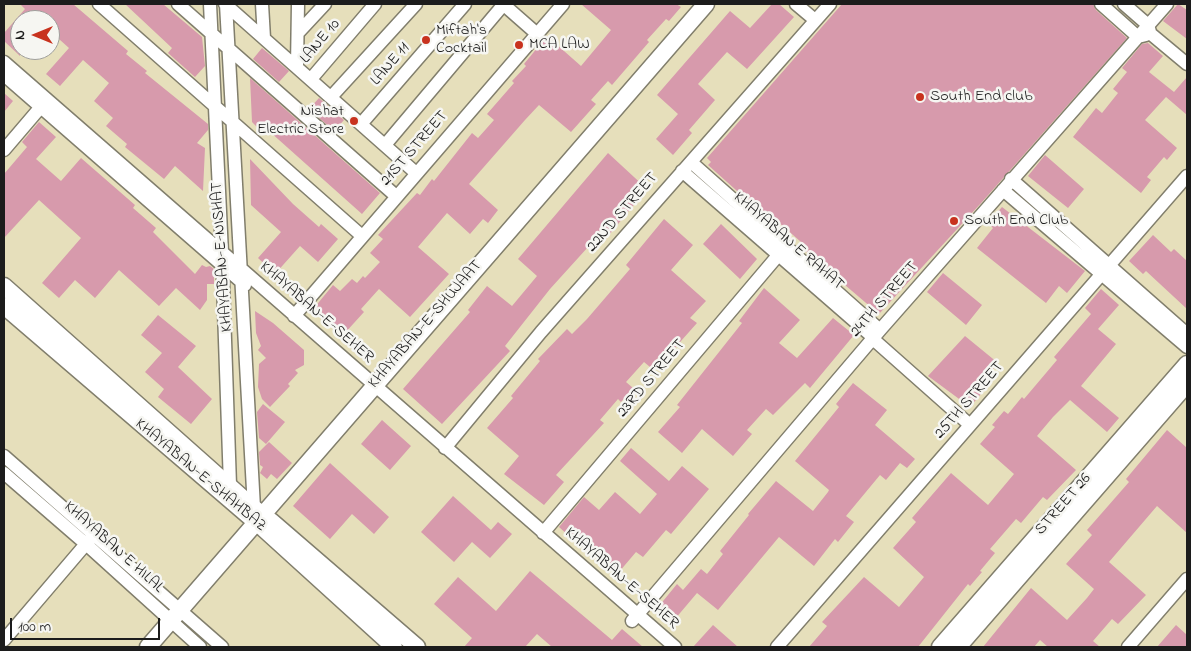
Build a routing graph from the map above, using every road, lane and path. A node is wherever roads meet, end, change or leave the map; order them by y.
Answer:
1 (99, 4) edge
2 (178, 4) edge
3 (210, 4) edge
4 (225, 4) edge
5 (262, 4) edge
6 (298, 4) edge
7 (325, 4) edge
8 (375, 4) edge
9 (416, 4) edge
10 (465, 4) edge
11 (503, 4) edge
12 (563, 4) edge
13 (706, 4) edge
14 (718, 4) edge
15 (796, 4) edge
16 (1101, 4) edge
17 (1124, 4) edge
18 (1167, 4) edge
19 (823, 6) edge
20 (815, 20) junction
21 (1150, 30) junction
22 (211, 33) junction
23 (298, 33) junction
24 (536, 33) junction
25 (1138, 37) junction
26 (264, 38) junction
27 (227, 49) junction
28 (4, 62) edge
29 (1187, 64) edge
30 (297, 66) junction
31 (4, 75) edge
32 (311, 79) junction
33 (331, 97) junction
34 (44, 103) junction
35 (214, 104) junction
36 (230, 120) junction
37 (361, 124) junction
38 (385, 145) junction
39 (4, 150) edge
40 (686, 166) junction
41 (416, 173) junction
42 (1187, 176) edge
43 (1012, 179) junction
44 (1003, 190) junction
45 (396, 196) junction
46 (362, 236) junction
47 (782, 251) junction
48 (222, 259) junction
49 (1107, 269) junction
50 (240, 275) junction
51 (4, 286) edge
52 (4, 306) edge
53 (294, 316) junction
54 (1187, 334) edge
55 (876, 336) junction
56 (1187, 347) edge
57 (1187, 364) edge
58 (1187, 384) edge
59 (374, 392) junction
60 (970, 425) junction
61 (445, 448) junction
62 (4, 456) edge
63 (4, 473) edge
64 (230, 485) junction
65 (262, 519) junction
66 (543, 533) junction
67 (90, 539) junction
68 (1187, 579) edge
69 (634, 618) junction
70 (179, 620) junction
71 (4, 640) edge
72 (148, 647) edge
73 (161, 647) edge
74 (200, 647) edge
75 (222, 647) edge
76 (394, 647) edge
77 (416, 647) edge
78 (662, 647) edge
79 (675, 647) edge
80 (777, 647) edge
81 (940, 647) edge
82 (958, 647) edge
83 (1128, 647) edge

1 - 35 street
2 - 22 street
3 - 22 street, KHAYABAN-E-NISHAT
4 - 26 street
4 - 27 street, KHAYABAN-E-NISHAT
5 - 26 street
6 - 23 street
7 - 23 street
8 - 32 street, LANE 10
9 - 33 street
10 - 37 street, LANE 11
11 - 24 street
11 - 38 street
12 - 24 street, 21ST STREET
13 - 59 main road, KHAYABAN-E-SHUJAAT
14 - 59 main road, KHAYABAN-E-SHUJAAT
15 - 20 street
16 - 25 street
17 - 21 street
18 - 21 street
19 - 20 street, 22ND STREET
20 - 40 street, 22ND STREET
21 - 25 street
21 - 29 street
22 - 27 street
22 - 35 street, KHAYABAN-E-NISHAT
23 - 30 street
24 - 41 street, 21ST STREET
25 - 43 street, 24TH STREET
26 - 30 street
27 - 36 street, KHAYABAN-E-NISHAT
27 - 45 street
28 - 34 street, KHAYABAN-E-SEHER
30 - 32 street
31 - 34 street, KHAYABAN-E-SEHER
32 - 33 street
33 - 37 street
34 - 39 street
34 - 48 street, KHAYABAN-E-SEHER
35 - 36 street
35 - 48 street, KHAYABAN-E-NISHAT
36 - 46 street
36 - 50 street, KHAYABAN-E-NISHAT
37 - 38 street
38 - 41 street
40 - 47 street, KHAYABAN E RAHAT
40 - 61 street, 22ND STREET
41 - 45 street, 21ST STREET
42 - 49 street, 25TH STREET
43 - 44 street, 24TH STREET
43 - 49 street
44 - 49 street
44 - 55 street, 24TH STREET
45 - 46 street, 21ST STREET
46 - 53 street, 21ST STREET
47 - 55 street, KHAYABAN E RAHAT
47 - 66 street, 23RD STREET
48 - 50 street, KHAYABAN-E-SEHER
48 - 64 street, KHAYABAN-E-NISHAT
49 - 54 street
49 - 56 street
49 - 60 street, 25TH STREET
50 - 53 street, KHAYABAN-E-SEHER
50 - 59 street, KHAYABAN-E-SEHER
50 - 65 street, KHAYABAN-E-NISHAT
51 - 64 main road, KHAYABAN-E-SHAHBAZ
52 - 65 main road, KHAYABAN-E-SHAHBAZ
53 - 59 street, KHAYABAN-E-SEHER
55 - 60 street, KHAYABAN E RAHAT
55 - 69 street, 24TH STREET
57 - 81 main road, STREET 26
58 - 82 main road, STREET 26
59 - 61 street, KHAYABAN-E-SEHER
59 - 65 main road
59 - 69 street, KHAYABAN-E-SEHER
60 - 80 street, 25TH STREET
61 - 66 street, KHAYABAN-E-SEHER
62 - 67 street, KHAYABAN E HILAL
63 - 67 street, KHAYABAN E HILAL
64 - 65 main road, KHAYABAN-E-SHAHBAZ
65 - 70 main road
65 - 76 main road, KHAYABAN-E-SHAHBAZ
65 - 77 main road, KHAYABAN-E-SHAHBAZ
66 - 69 street, KHAYABAN-E-SEHER
67 - 70 street, KHAYABAN E HILAL
67 - 71 street
68 - 83 street
69 - 78 street, KHAYABAN-E-SEHER
69 - 79 street, KHAYABAN-E-SEHER
70 - 72 main road
70 - 73 main road
70 - 74 street, KHAYABAN E HILAL
70 - 75 street

